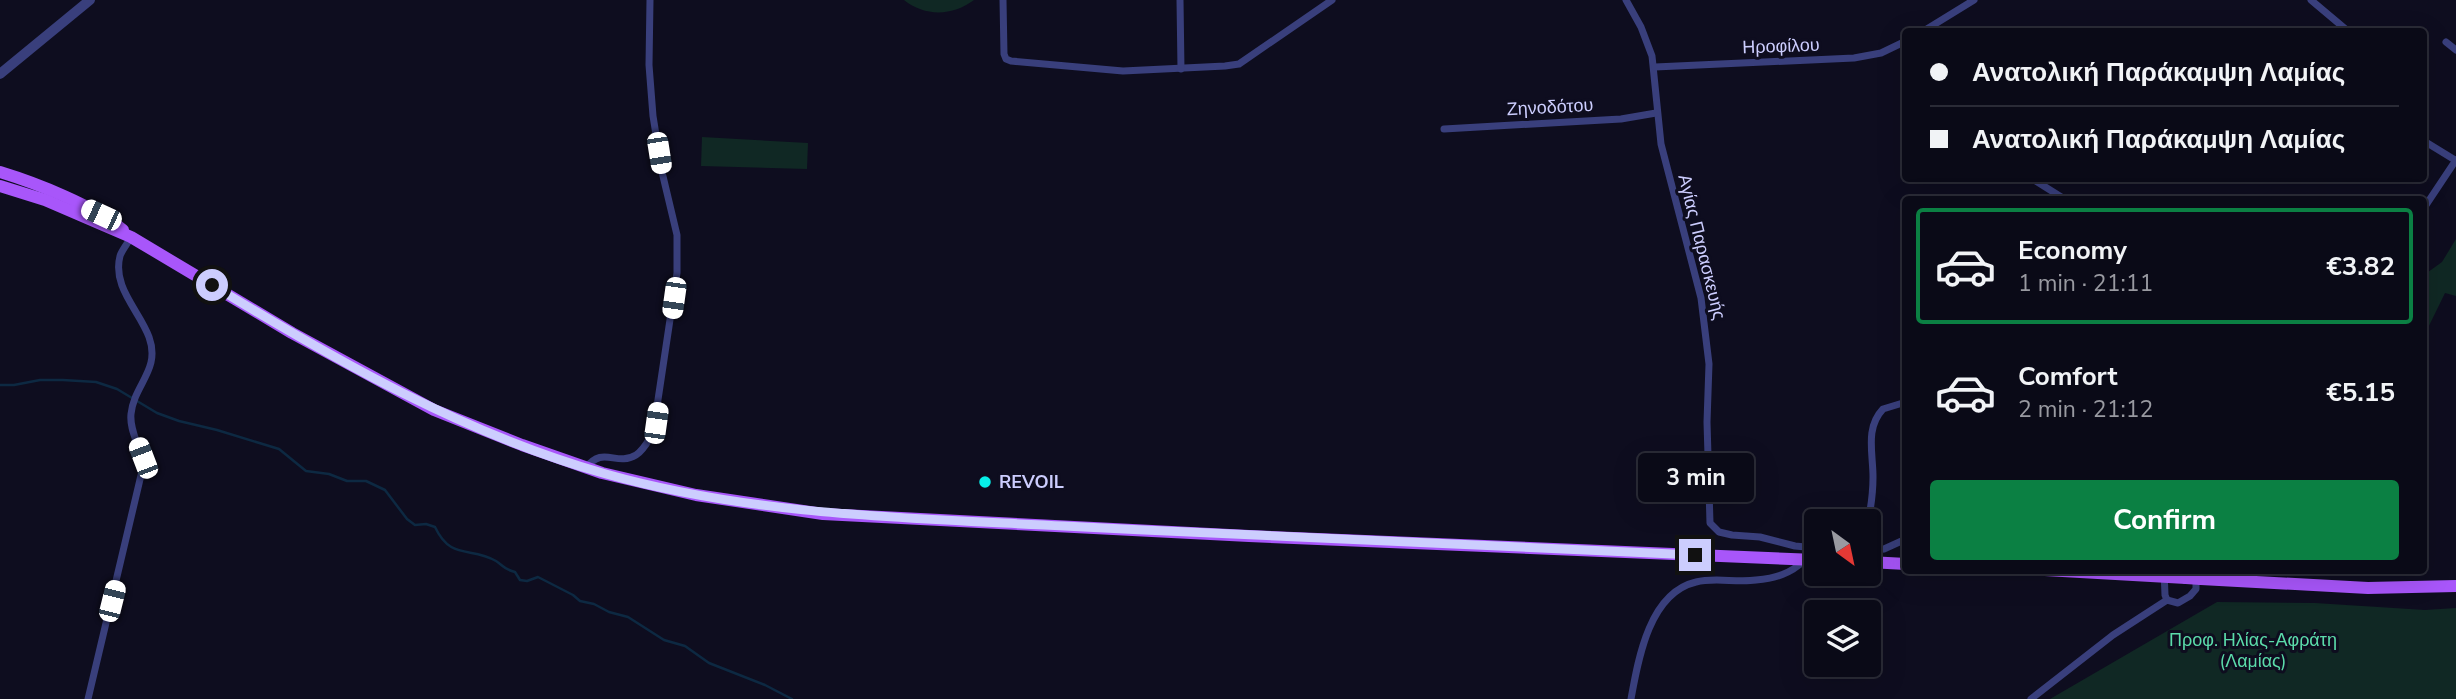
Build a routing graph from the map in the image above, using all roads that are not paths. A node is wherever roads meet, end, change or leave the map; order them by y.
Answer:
1 (90, 0) edge
2 (650, 0) edge
3 (1003, 0) edge
4 (1180, 0) edge
5 (1332, 0) edge
6 (1626, 0) edge
7 (1974, 0) edge
8 (2311, 0) edge
9 (1928, 28) edge
10 (2344, 28) edge
11 (2446, 41) dead end
12 (1902, 43) edge
13 (2456, 50) edge
14 (1655, 67) junction
15 (1181, 69) junction
16 (4, 70) edge
17 (0, 81) edge
18 (1656, 113) junction
19 (1444, 129) dead end
20 (2427, 143) edge
21 (2456, 160) edge
22 (0, 167) edge
23 (0, 173) edge
24 (21, 179) junction
25 (2037, 182) edge
26 (0, 186) edge
27 (2060, 196) edge
28 (2427, 204) edge
29 (131, 237) junction
30 (1902, 403) edge
31 (586, 468) junction
32 (1870, 509) edge
33 (1902, 541) edge
34 (1804, 547) edge
35 (1881, 549) edge
36 (1804, 560) edge
37 (1881, 563) edge
38 (1804, 564) edge
39 (1902, 564) edge
40 (2164, 574) edge
41 (2194, 576) edge
42 (2456, 586) edge
43 (2168, 600) junction
44 (88, 699) edge
45 (1631, 699) edge
46 (2031, 699) edge

1 - 16 street
2 - 31 street
3 - 15 street
4 - 15 street
5 - 15 street
6 - 14 street, Αγίας Παρασκευής
7 - 9 street
8 - 10 street
11 - 13 street
12 - 14 street, Ηροφίλου
14 - 18 street, Αγίας Παρασκευής
16 - 17 street
18 - 19 street, Ζηνοδότου
18 - 34 street, Αγίας Παρασκευής
20 - 21 street
21 - 28 street
22 - 24 main road
23 - 24 main road
24 - 29 main road
25 - 27 street
26 - 29 main road
29 - 31 main road
29 - 44 street
30 - 32 street
31 - 36 main road
33 - 35 street
37 - 39 main road
38 - 45 street
40 - 41 main road
40 - 43 street
41 - 42 main road
41 - 43 street
43 - 46 street

